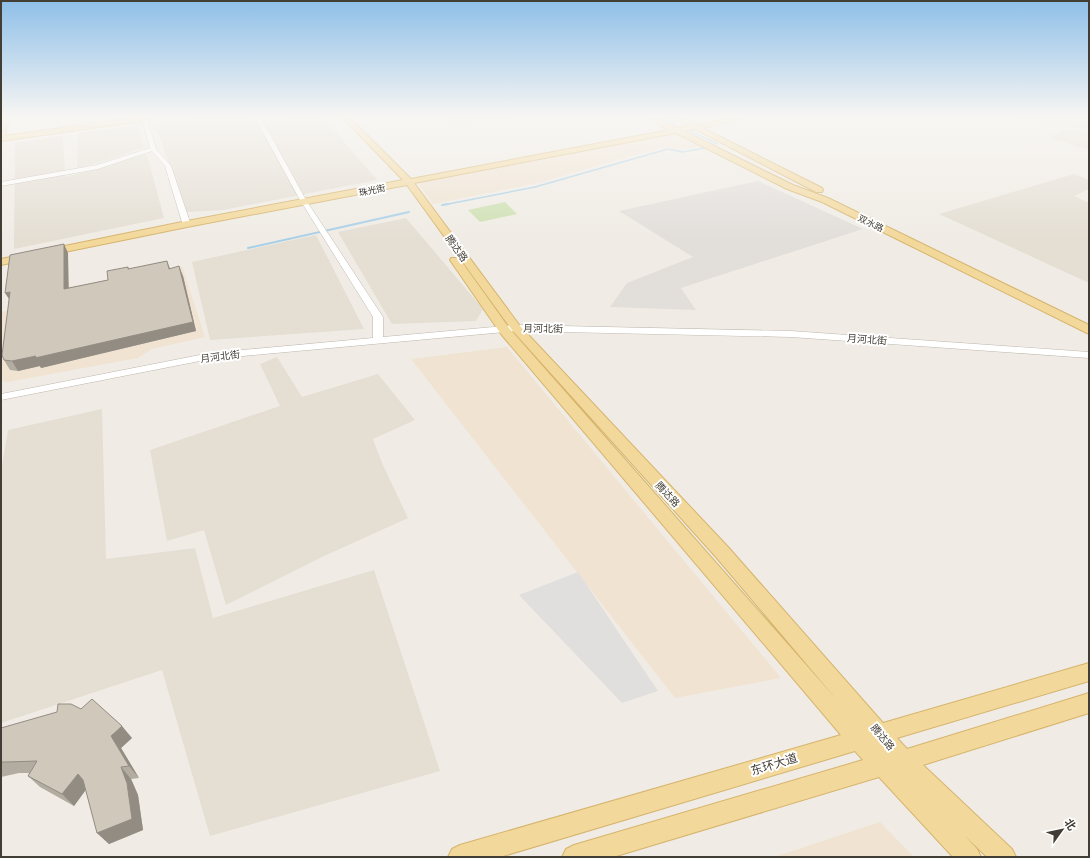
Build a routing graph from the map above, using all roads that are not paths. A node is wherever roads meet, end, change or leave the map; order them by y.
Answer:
1 (123, 158) edge
2 (161, 158) edge
3 (280, 158) edge
4 (379, 158) edge
5 (382, 158) edge
6 (528, 158) edge
7 (731, 158) edge
8 (758, 158) edge
9 (404, 182) junction
10 (1, 184) edge
11 (304, 202) junction
12 (186, 222) junction
13 (1, 257) edge
14 (1, 262) edge
15 (1089, 322) edge
16 (510, 328) junction
17 (1089, 330) edge
18 (378, 340) junction
19 (1089, 355) edge
20 (1, 397) edge
21 (1089, 672) edge
22 (1089, 703) edge
23 (880, 733) junction
24 (858, 739) junction
25 (893, 763) junction
26 (460, 857) edge
27 (574, 857) edge
28 (969, 857) edge
29 (1004, 857) edge

1 - 10 street
2 - 12 street
3 - 11 street
4 - 9 main road, 腾达路
5 - 9 main road, 腾达路
6 - 9 main road, 珠光街
7 - 17 main road, 双水路
8 - 15 main road, 双水路
9 - 11 main road, 珠光街
9 - 16 main road, 腾达路
11 - 12 main road, 珠光街
11 - 14 main road, 珠光街
11 - 18 street
12 - 13 main road, 珠光街
16 - 18 street, 月河北街
16 - 19 street, 月河北街
16 - 23 main road, 腾达路
16 - 24 main road, 腾达路
18 - 20 street, 月河北街
21 - 23 main road, 东环大道
22 - 25 main road
23 - 24 main road, 东环大道
23 - 25 main road, 腾达路
24 - 25 main road, 腾达路
24 - 26 main road, 东环大道
25 - 27 main road
25 - 28 main road, 腾达路
25 - 29 main road, 腾达路

